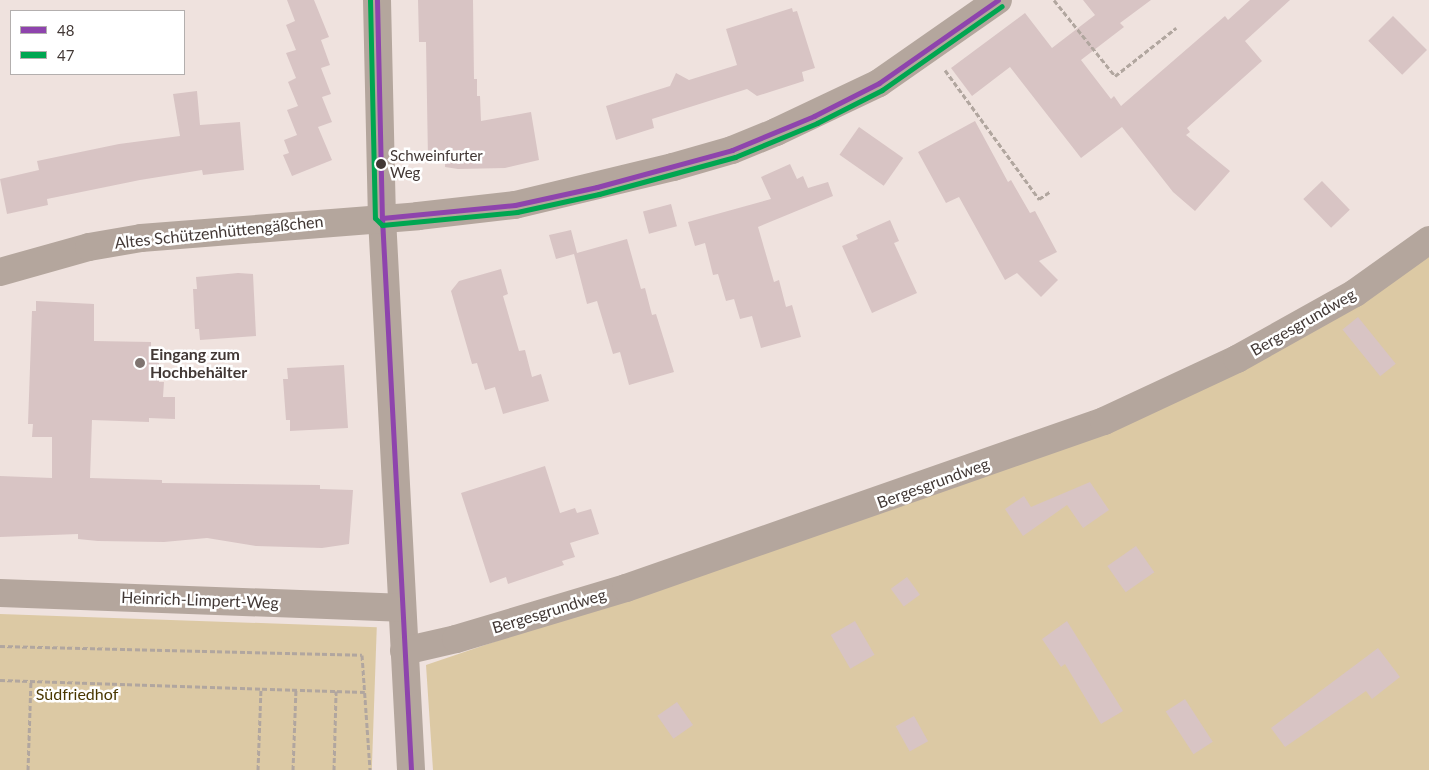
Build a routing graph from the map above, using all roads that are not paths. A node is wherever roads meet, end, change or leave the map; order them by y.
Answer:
1 (377, 0) edge
2 (998, 0) edge
3 (382, 218) junction
4 (1429, 240) edge
5 (0, 272) edge
6 (0, 593) edge
7 (400, 608) junction
8 (404, 650) junction
9 (411, 770) edge

1 - 3 street
2 - 3 street, Altes Schützenhüttengäßchen
3 - 5 street, Altes Schützenhüttengäßchen
3 - 7 street
4 - 8 street, Bergesgrundweg
6 - 7 street, Heinrich-Limpert-Weg
7 - 8 street
8 - 9 street

